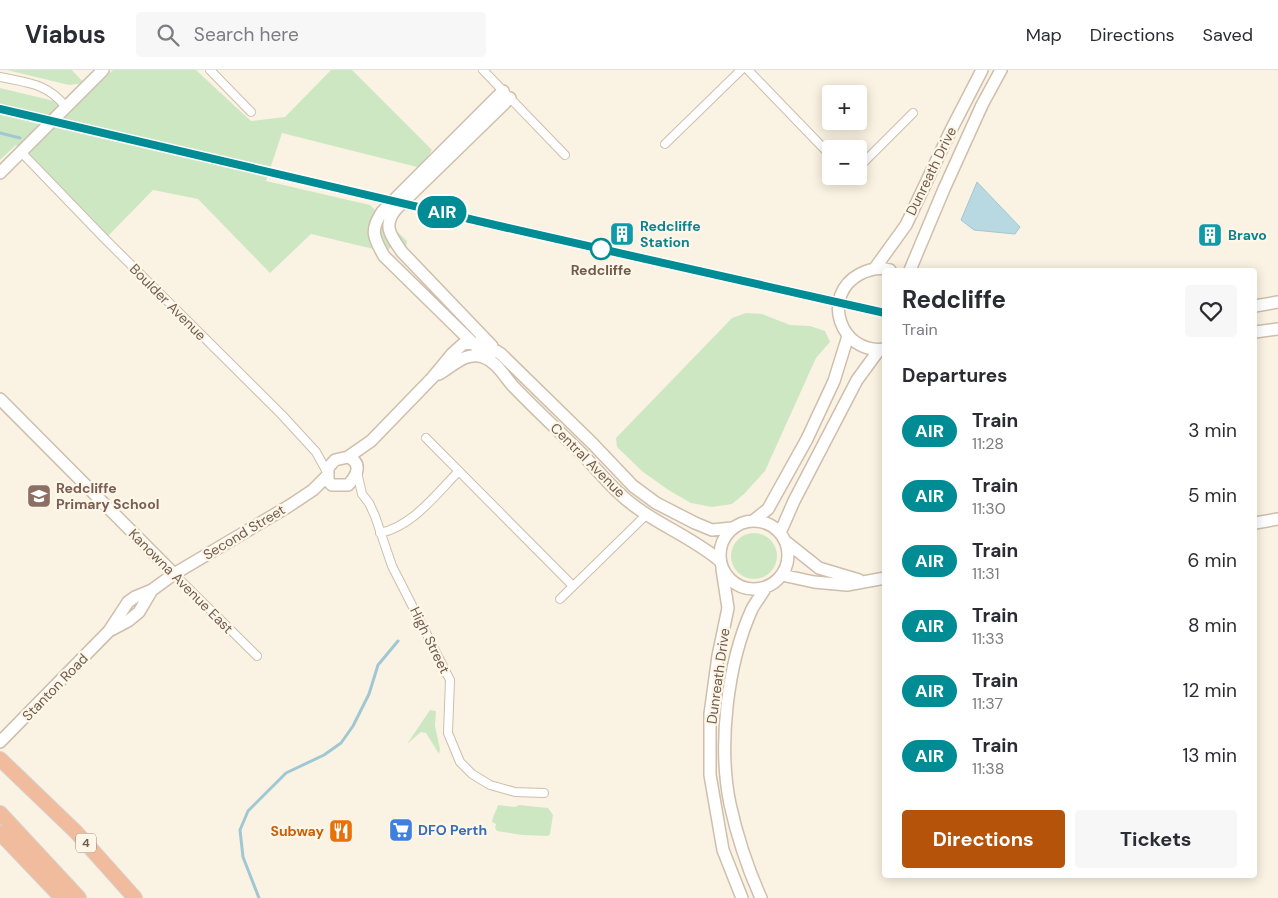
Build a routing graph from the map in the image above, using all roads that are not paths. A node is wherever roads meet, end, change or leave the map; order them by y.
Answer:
1 (103, 70) edge
2 (210, 70) edge
3 (483, 70) edge
4 (741, 70) edge
5 (748, 70) edge
6 (982, 70) edge
7 (1001, 70) edge
8 (0, 77) edge
9 (507, 94) junction
10 (66, 108) junction
11 (251, 112) dead end
12 (913, 113) dead end
13 (665, 144) dead end
14 (822, 147) edge
15 (21, 152) junction
16 (565, 155) dead end
17 (867, 159) edge
18 (0, 173) edge
19 (875, 268) junction
20 (911, 268) edge
21 (882, 269) edge
22 (1278, 302) edge
23 (1257, 306) edge
24 (440, 310) junction
25 (466, 320) junction
26 (1278, 329) edge
27 (1257, 332) edge
28 (848, 336) junction
29 (470, 342) junction
30 (882, 350) edge
31 (462, 356) junction
32 (497, 359) junction
33 (0, 399) edge
34 (426, 438) dead end
35 (316, 452) junction
36 (335, 460) junction
37 (354, 465) junction
38 (459, 471) junction
39 (329, 478) junction
40 (344, 486) junction
41 (362, 494) junction
42 (647, 514) junction
43 (1278, 519) edge
44 (753, 520) junction
45 (1257, 523) edge
46 (732, 528) junction
47 (380, 533) junction
48 (783, 537) junction
49 (721, 565) junction
50 (174, 574) junction
51 (782, 575) junction
52 (882, 578) edge
53 (866, 581) junction
54 (573, 586) junction
55 (766, 587) junction
56 (560, 599) dead end
57 (257, 656) dead end
58 (0, 742) edge
59 (0, 754) edge
60 (0, 759) edge
61 (35, 791) junction
62 (544, 793) dead end
63 (0, 813) edge
64 (0, 833) edge
65 (62, 898) edge
66 (79, 898) edge
67 (135, 898) edge
68 (742, 898) edge
69 (761, 898) edge

1 - 10 street
2 - 11 street
3 - 9 street
4 - 13 street
5 - 14 street
6 - 19 street, Dunreath Drive
7 - 20 street, Dunreath Drive
8 - 10 street
9 - 16 street
9 - 24 street, Central Avenue
9 - 25 street, Central Avenue
10 - 15 street
12 - 17 street
15 - 18 street
15 - 35 street, Boulder Avenue
19 - 21 street
19 - 28 street
22 - 23 street
24 - 29 street, Central Avenue
24 - 31 street, Central Avenue
25 - 29 street
25 - 32 street, Central Avenue
26 - 27 street
28 - 30 street
28 - 44 street
29 - 31 street
29 - 32 street, Central Avenue
30 - 48 street
31 - 32 street, Central Avenue
31 - 37 street
32 - 42 street, Central Avenue
32 - 46 street, Central Avenue
33 - 50 street, Kanowna Avenue East
34 - 38 street
35 - 36 street, Boulder Avenue
35 - 39 street, Boulder Avenue
36 - 37 street
36 - 39 street, Second Street
37 - 40 street
37 - 41 street, High Street
38 - 47 street
38 - 54 street
39 - 40 street
39 - 50 street, Second Street
40 - 41 street
41 - 47 street, High Street
42 - 49 street, Central Avenue
42 - 54 street
43 - 45 street
44 - 46 street
44 - 48 street
46 - 49 street
47 - 62 street, High Street
48 - 51 street
48 - 53 street
49 - 55 street
49 - 68 street, Dunreath Drive
50 - 57 street, Kanowna Avenue East
50 - 58 street, Stanton Road
51 - 53 street
51 - 55 street
52 - 53 street
54 - 56 street
55 - 69 street, Dunreath Drive
59 - 61 highway, 4
60 - 61 highway, 4
61 - 67 highway, 4
63 - 66 highway
64 - 65 highway

